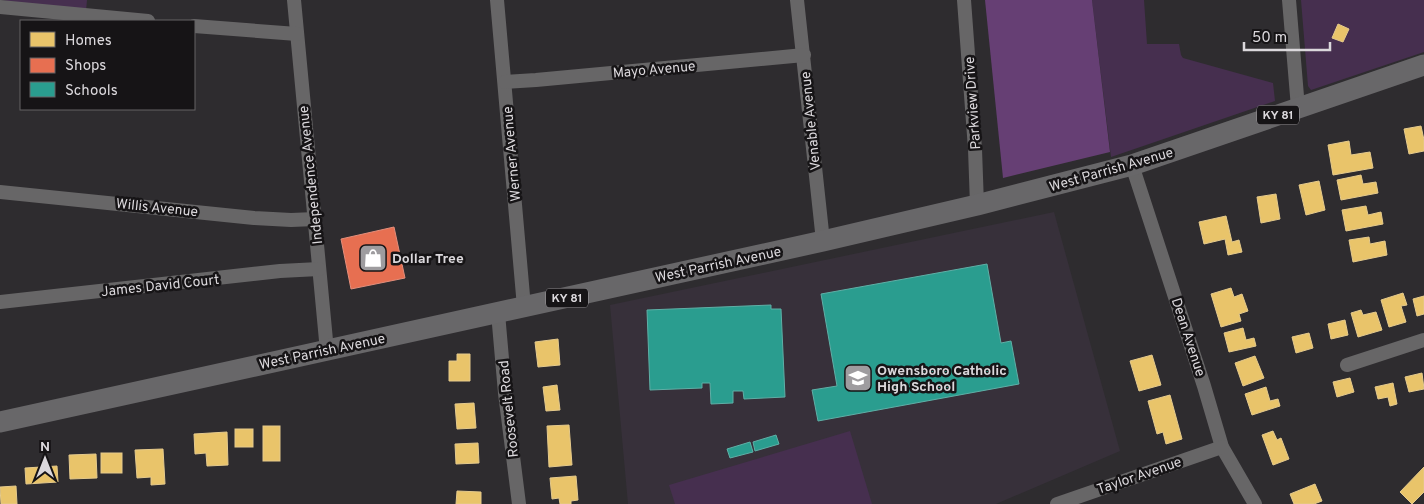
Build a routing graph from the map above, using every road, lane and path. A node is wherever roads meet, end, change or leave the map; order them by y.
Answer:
1 (294, 0) edge
2 (497, 0) edge
3 (797, 0) edge
4 (964, 0) edge
5 (1289, 0) edge
6 (0, 8) edge
7 (137, 20) edge
8 (195, 26) edge
9 (297, 34) junction
10 (804, 55) junction
11 (1424, 65) edge
12 (505, 82) junction
13 (1298, 108) junction
14 (1132, 165) junction
15 (0, 192) edge
16 (977, 205) junction
17 (315, 219) junction
18 (823, 241) junction
19 (319, 269) junction
20 (0, 302) edge
21 (524, 307) junction
22 (498, 313) junction
23 (1424, 340) edge
24 (327, 350) junction
25 (1347, 365) dead end
26 (0, 422) edge
27 (1222, 447) junction
28 (519, 504) edge
29 (1057, 504) edge
30 (1255, 504) edge

1 - 9 street, Independence Avenue
2 - 12 street, Werner Avenue
3 - 10 street, Venable Avenue
4 - 16 street, Parkview Drive
5 - 13 street
6 - 7 street
8 - 9 street
9 - 17 street, Independence Avenue
10 - 12 street, Mayo Avenue
10 - 18 street, Venable Avenue
11 - 13 main road, West Parrish Avenue / KY 81
12 - 21 street, Werner Avenue
13 - 14 main road, West Parrish Avenue / KY 81
14 - 16 main road, West Parrish Avenue / KY 81
14 - 27 street, Dean Avenue
15 - 17 street, Willis Avenue
16 - 18 main road, West Parrish Avenue / KY 81
17 - 19 street, Independence Avenue
18 - 21 main road, West Parrish Avenue / KY 81
19 - 20 street, James David Court
19 - 24 street, Independence Avenue
21 - 22 main road, West Parrish Avenue / KY 81
22 - 24 main road, West Parrish Avenue / KY 81
22 - 28 street, Roosevelt Road
23 - 25 street
24 - 26 main road, West Parrish Avenue / KY 81
27 - 29 street, Taylor Avenue
27 - 30 street, Dean Avenue

